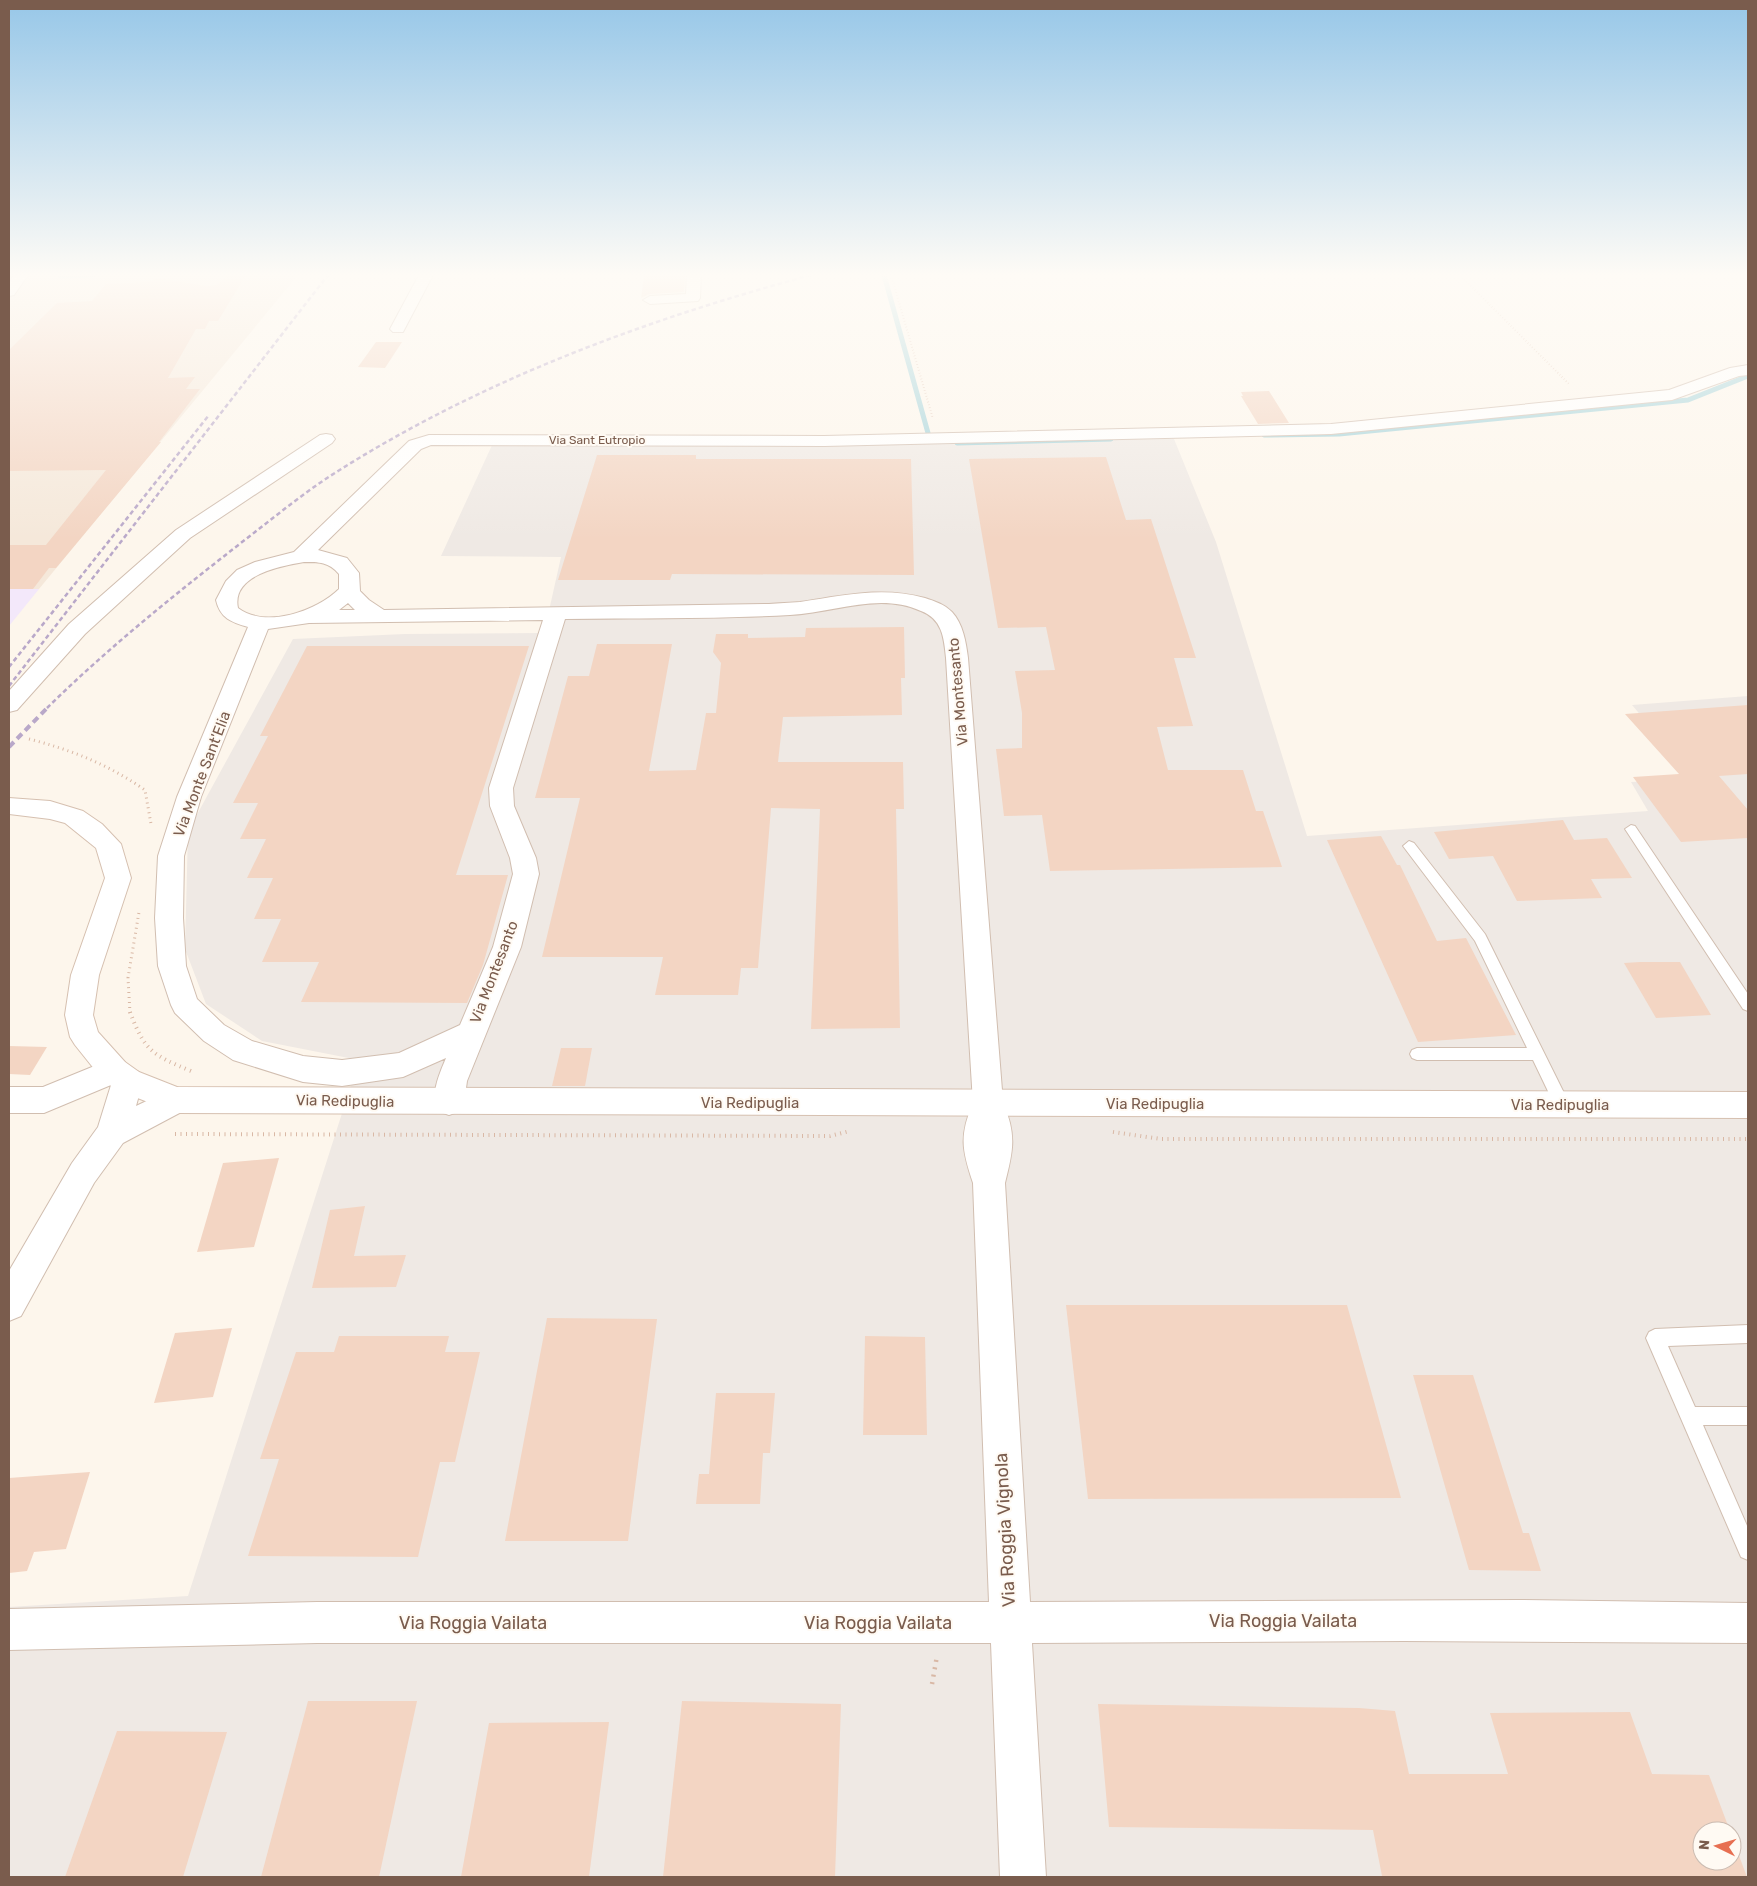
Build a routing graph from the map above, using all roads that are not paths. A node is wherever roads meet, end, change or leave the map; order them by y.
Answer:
1 (1748, 370) edge
2 (326, 439) dead end
3 (301, 556) junction
4 (349, 590) junction
5 (556, 613) junction
6 (379, 615) junction
7 (308, 617) junction
8 (260, 624) junction
9 (9, 705) edge
10 (9, 806) edge
11 (1631, 829) dead end
12 (1409, 846) dead end
13 (1748, 1005) edge
14 (470, 1034) junction
15 (1417, 1054) dead end
16 (1537, 1054) junction
17 (121, 1076) junction
18 (9, 1100) edge
19 (176, 1100) junction
20 (449, 1102) junction
21 (988, 1104) junction
22 (1562, 1105) junction
23 (1748, 1105) edge
24 (112, 1133) junction
25 (9, 1304) edge
26 (1748, 1334) edge
27 (1689, 1416) junction
28 (1748, 1416) edge
29 (1741, 1518) edge
30 (1748, 1550) edge
31 (1009, 1621) junction
32 (1748, 1623) edge
33 (9, 1630) edge
34 (1023, 1877) edge

1 - 3 street, Via Sant Eutropio
2 - 9 street
3 - 4 street
3 - 8 street
4 - 6 street
4 - 7 street
5 - 6 street, Via Montesanto
5 - 14 street, Via Montesanto
5 - 21 street, Via Montesanto
6 - 7 street, Via Montesanto
7 - 8 street
8 - 14 street, Via Monte Sant'Elia
10 - 17 street, Via Redipuglia
11 - 13 lane
12 - 16 lane
14 - 20 street, Via Montesanto
15 - 16 lane
16 - 22 lane
17 - 18 street
17 - 19 street, Via Redipuglia
17 - 24 street
19 - 20 street, Via Redipuglia
19 - 24 street
20 - 21 street, Via Redipuglia
21 - 22 street, Via Redipuglia
21 - 31 street, Via Roggia Vignola
22 - 23 street, Via Redipuglia
24 - 25 street
26 - 27 lane
27 - 28 lane
27 - 29 lane
29 - 30 lane
31 - 32 street, Via Roggia Vailata
31 - 33 street, Via Roggia Vailata
31 - 34 street, Via Roggia Vignola

